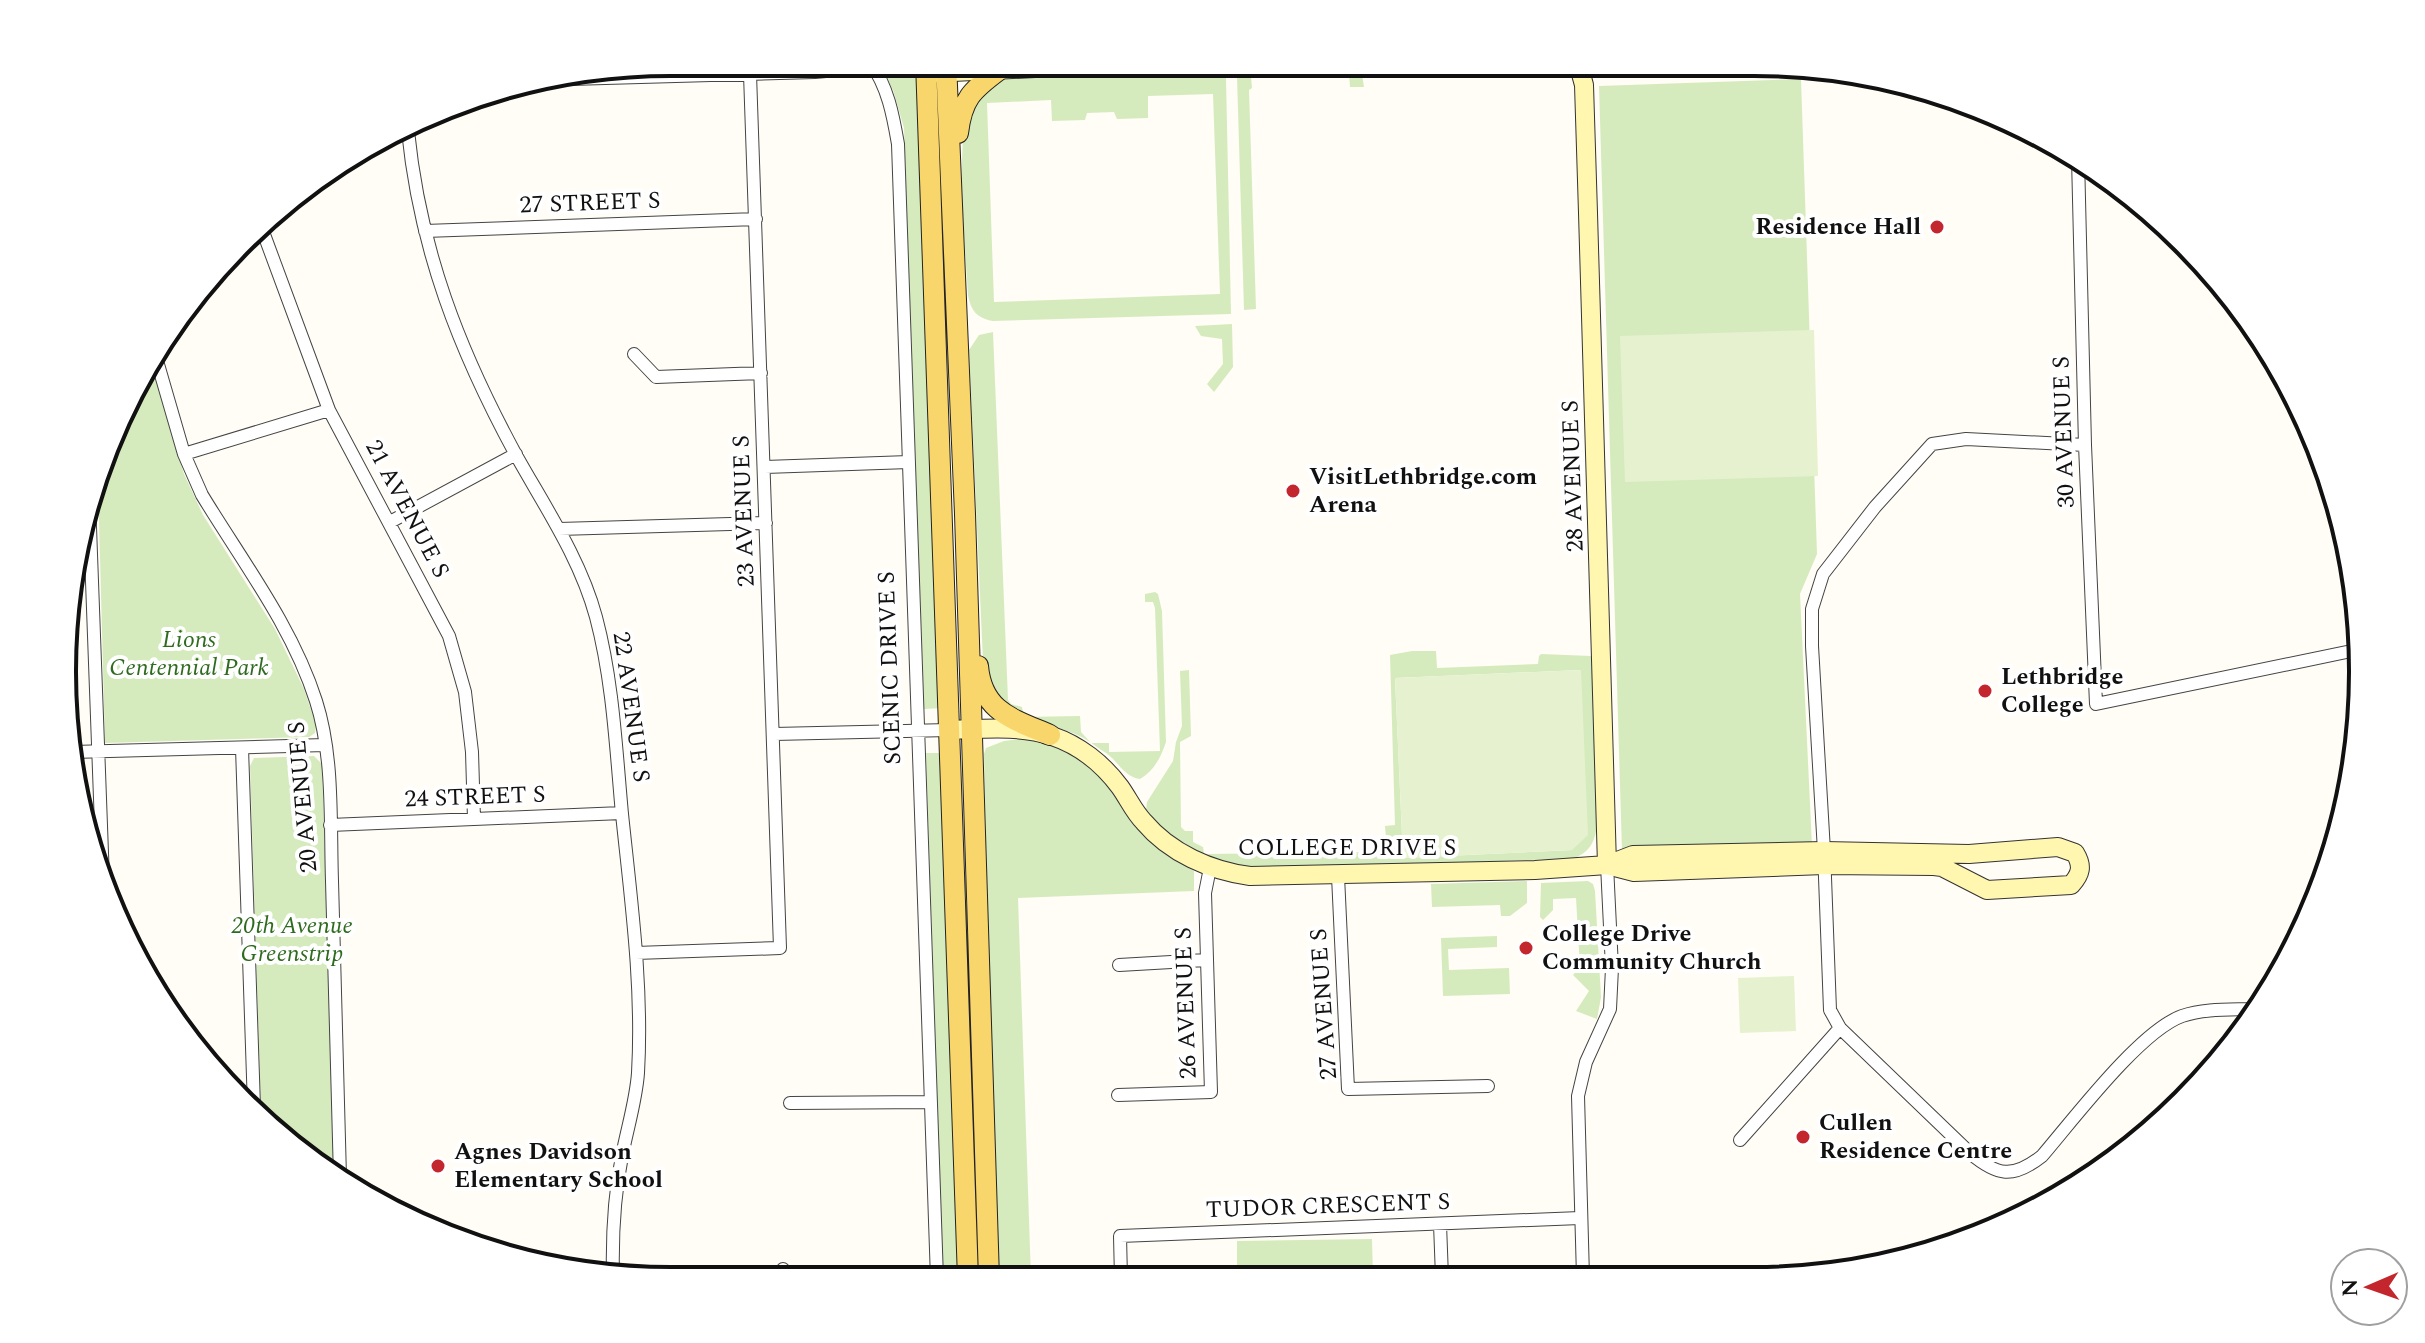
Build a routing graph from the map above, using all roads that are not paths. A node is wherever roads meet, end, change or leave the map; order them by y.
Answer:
1 (678, 76) edge
2 (750, 76) edge
3 (878, 76) edge
4 (936, 76) edge
5 (937, 76) edge
6 (991, 76) edge
7 (1582, 76) edge
8 (1587, 76) edge
9 (630, 77) edge
10 (1584, 85) junction
11 (409, 137) edge
12 (950, 168) junction
13 (2078, 173) edge
14 (756, 219) junction
15 (425, 231) junction
16 (265, 237) edge
17 (634, 354) dead end
18 (159, 369) edge
19 (761, 373) junction
20 (329, 410) junction
21 (2085, 445) junction
22 (184, 454) junction
23 (516, 454) junction
24 (909, 462) junction
25 (765, 467) junction
26 (965, 514) junction
27 (390, 522) junction
28 (766, 523) junction
29 (559, 529) junction
30 (90, 540) edge
31 (2348, 652) edge
32 (970, 729) junction
33 (949, 730) junction
34 (917, 731) junction
35 (774, 734) junction
36 (1050, 735) junction
37 (325, 745) junction
38 (242, 748) junction
39 (98, 751) junction
40 (81, 752) edge
41 (622, 813) junction
42 (474, 819) junction
43 (330, 825) junction
44 (102, 843) edge
45 (1969, 854) junction
46 (1824, 858) junction
47 (1607, 865) junction
48 (1210, 868) junction
49 (1338, 876) junction
50 (1965, 879) junction
51 (636, 953) junction
52 (1206, 960) junction
53 (1119, 965) dead end
54 (2244, 1010) edge
55 (1840, 1028) junction
56 (1488, 1086) dead end
57 (1118, 1095) dead end
58 (254, 1096) edge
59 (930, 1102) junction
60 (790, 1103) dead end
61 (1740, 1140) dead end
62 (340, 1166) edge
63 (1580, 1218) junction
64 (1440, 1224) junction
65 (613, 1264) edge
66 (937, 1267) edge
67 (968, 1267) edge
68 (989, 1267) edge
69 (1121, 1267) edge
70 (1442, 1267) edge
71 (1582, 1267) edge

1 - 9 street
2 - 14 street, 23 AVENUE S
3 - 24 street, SCENIC DRIVE S
4 - 33 main road
5 - 12 main road
6 - 12 main road
7 - 10 street
8 - 10 street
10 - 47 street, 28 AVENUE S
11 - 15 street, 22 AVENUE S
12 - 26 main road
13 - 21 street, 30 AVENUE S
14 - 15 street, 27 STREET S
14 - 19 street, 23 AVENUE S
15 - 23 street, 22 AVENUE S
16 - 20 street, 21 AVENUE S
17 - 19 street
18 - 22 street, 20 AVENUE S
19 - 25 street, 23 AVENUE S
20 - 22 street
20 - 27 street, 21 AVENUE S
21 - 31 street, 30 AVENUE S
21 - 46 street
22 - 37 street, 20 AVENUE S
23 - 27 street
23 - 29 street, 22 AVENUE S
24 - 25 street
24 - 34 street, SCENIC DRIVE S
25 - 28 street, 23 AVENUE S
26 - 32 main road
26 - 36 main road
27 - 42 street, 21 AVENUE S
28 - 29 street
28 - 35 street, 23 AVENUE S
29 - 41 street, 22 AVENUE S
30 - 39 street
32 - 33 street, COLLEGE DRIVE S
32 - 36 street, COLLEGE DRIVE S
32 - 68 main road
33 - 34 street
33 - 67 main road
34 - 35 street
34 - 59 street, SCENIC DRIVE S
35 - 51 street, 23 AVENUE S
36 - 48 street, COLLEGE DRIVE S
37 - 38 street
37 - 43 street, 20 AVENUE S
38 - 39 street
38 - 58 street
39 - 40 street
39 - 44 street
41 - 42 street, 24 STREET S
41 - 51 street, 22 AVENUE S
42 - 43 street, 24 STREET S
43 - 62 street, 20 AVENUE S
45 - 46 street, COLLEGE DRIVE S
45 - 50 street
45 - 50 street, COLLEGE DRIVE S
46 - 47 street, COLLEGE DRIVE S
46 - 50 street, COLLEGE DRIVE S
46 - 55 street
47 - 49 street, COLLEGE DRIVE S
47 - 63 street
48 - 49 street, COLLEGE DRIVE S
48 - 52 street, 26 AVENUE S
49 - 56 street, 27 AVENUE S
51 - 65 street, 22 AVENUE S
52 - 53 street
52 - 57 street, 26 AVENUE S
54 - 55 street
55 - 61 street
59 - 60 street
59 - 66 street, SCENIC DRIVE S
63 - 64 street, TUDOR CRESCENT S
63 - 71 street
64 - 69 street, TUDOR CRESCENT S
64 - 70 street

